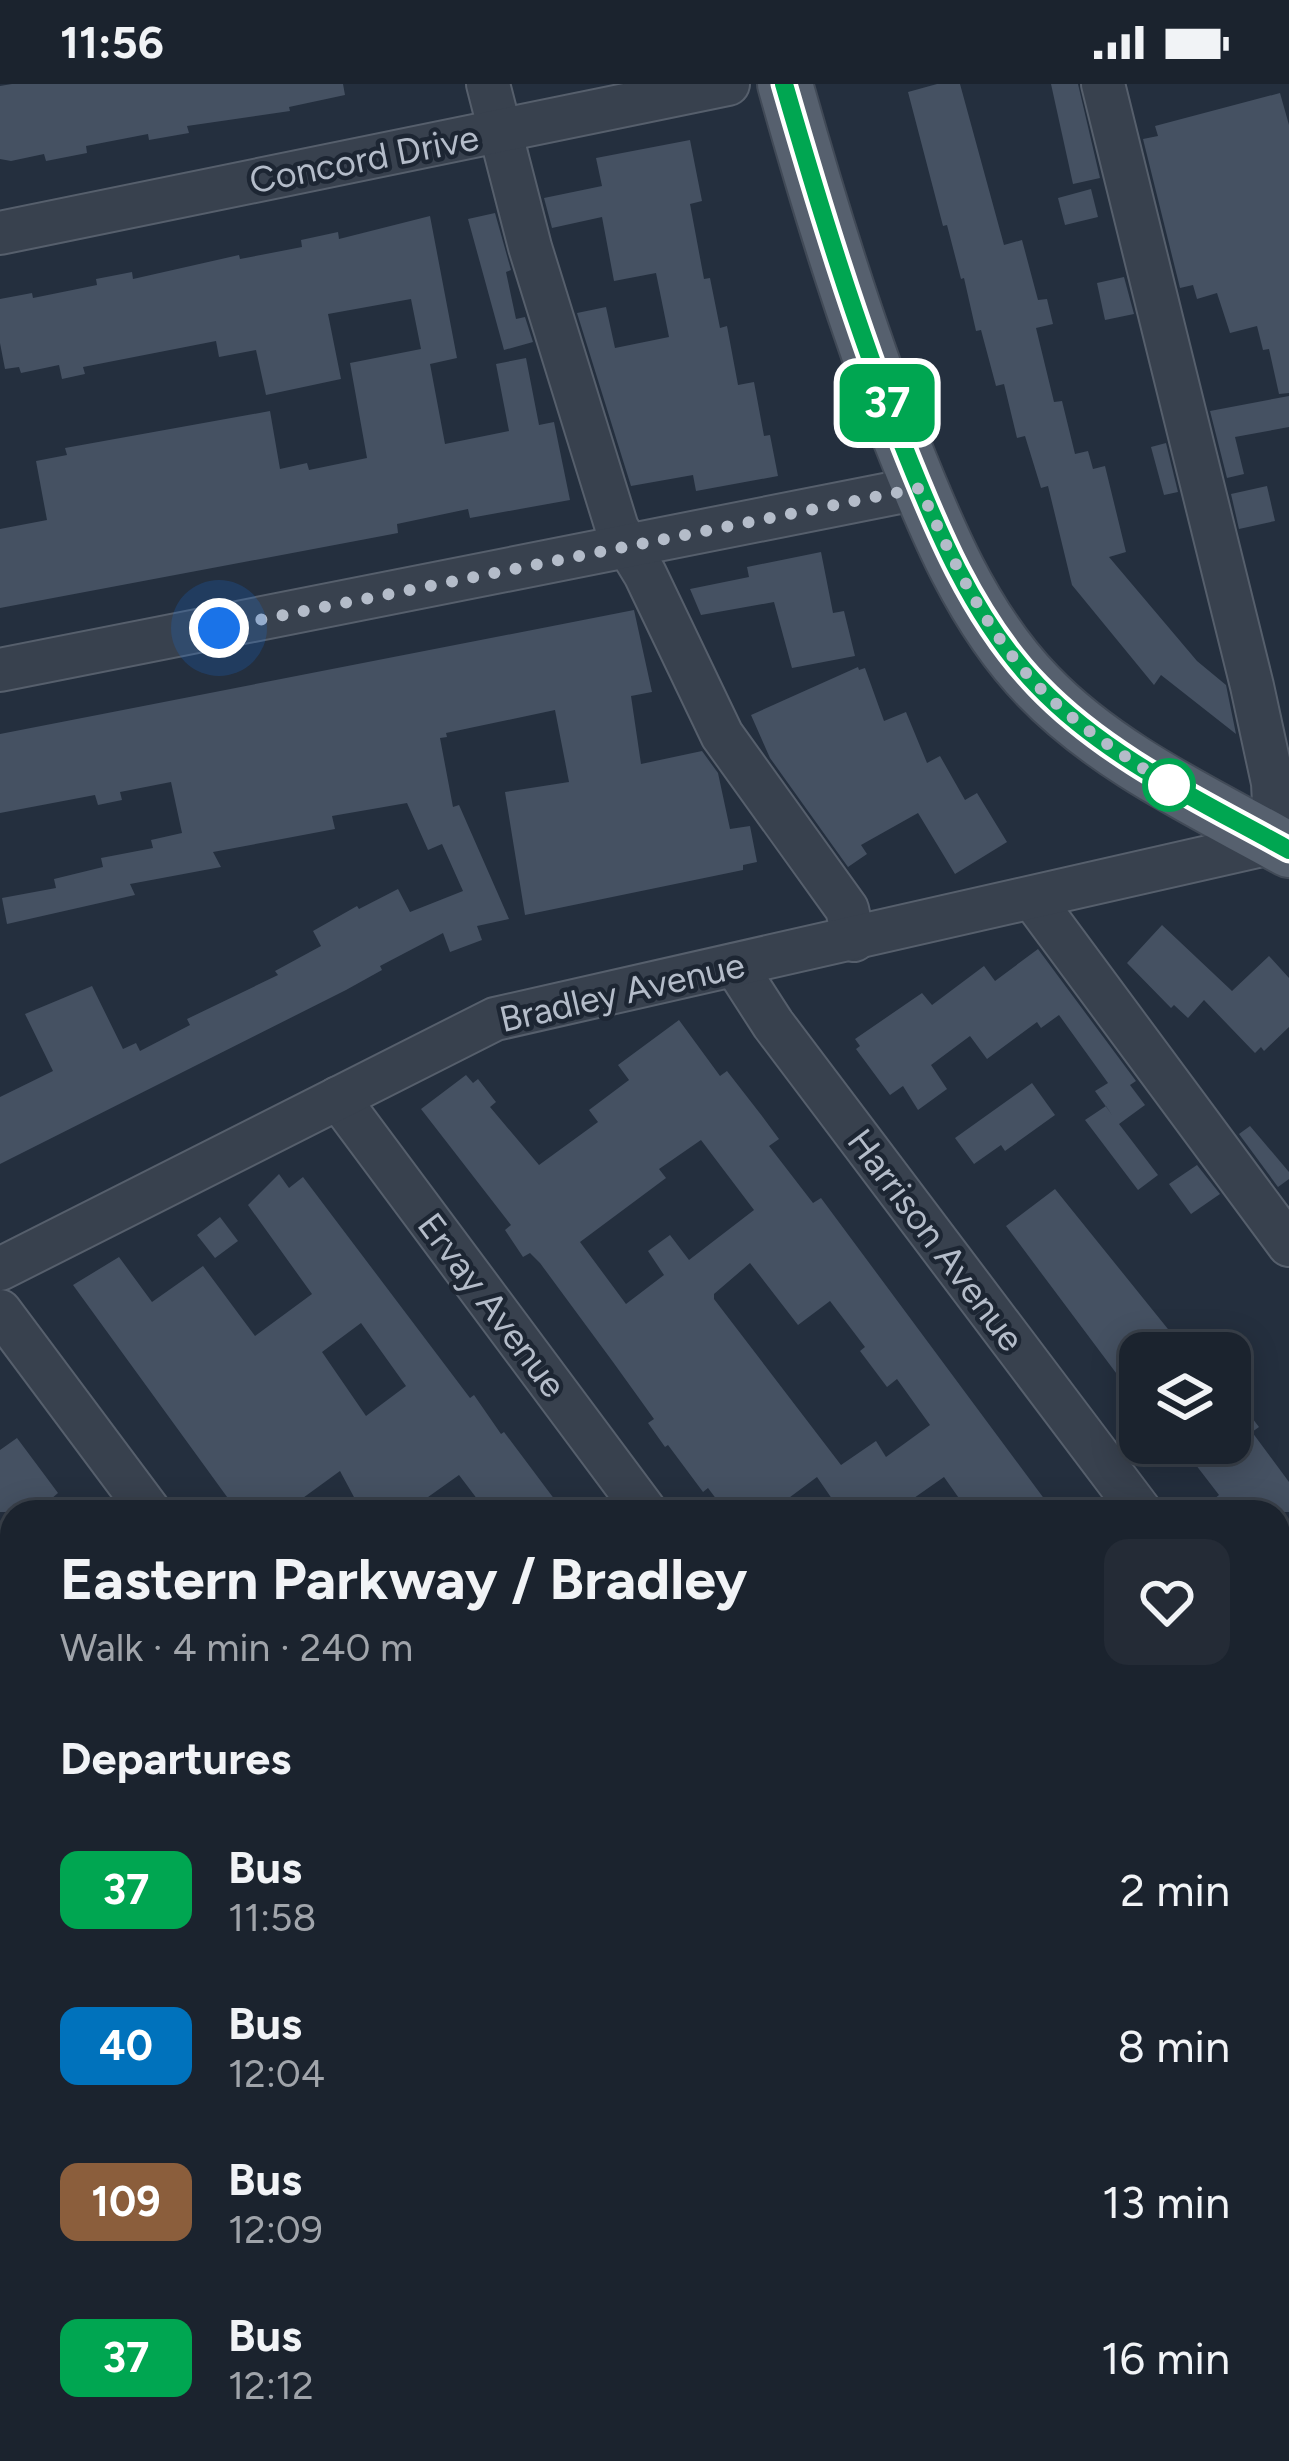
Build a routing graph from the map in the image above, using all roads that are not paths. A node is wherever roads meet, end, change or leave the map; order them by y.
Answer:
1 (488, 84) edge
2 (728, 84) edge
3 (784, 84) edge
4 (1103, 84) edge
5 (499, 132) junction
6 (0, 233) edge
7 (920, 488) junction
8 (629, 547) junction
9 (0, 670) edge
10 (1285, 844) edge
11 (1034, 899) junction
12 (854, 940) junction
13 (735, 965) junction
14 (338, 1098) junction
15 (1289, 1245) edge
16 (0, 1269) edge
17 (0, 1311) edge
18 (141, 1500) edge
19 (637, 1500) edge
20 (1132, 1500) edge

1 - 5 street
2 - 5 street, Concord Drive
3 - 7 main road
4 - 10 street
5 - 6 street, Concord Drive
5 - 8 street
7 - 8 street
7 - 10 main road
8 - 9 street
8 - 12 street
10 - 11 street, Bradley Avenue
11 - 12 street, Bradley Avenue
11 - 15 street
12 - 13 street, Bradley Avenue
13 - 14 street, Bradley Avenue
13 - 20 street, Harrison Avenue
14 - 16 street, Bradley Avenue
14 - 19 street, Ervay Avenue
17 - 18 street

